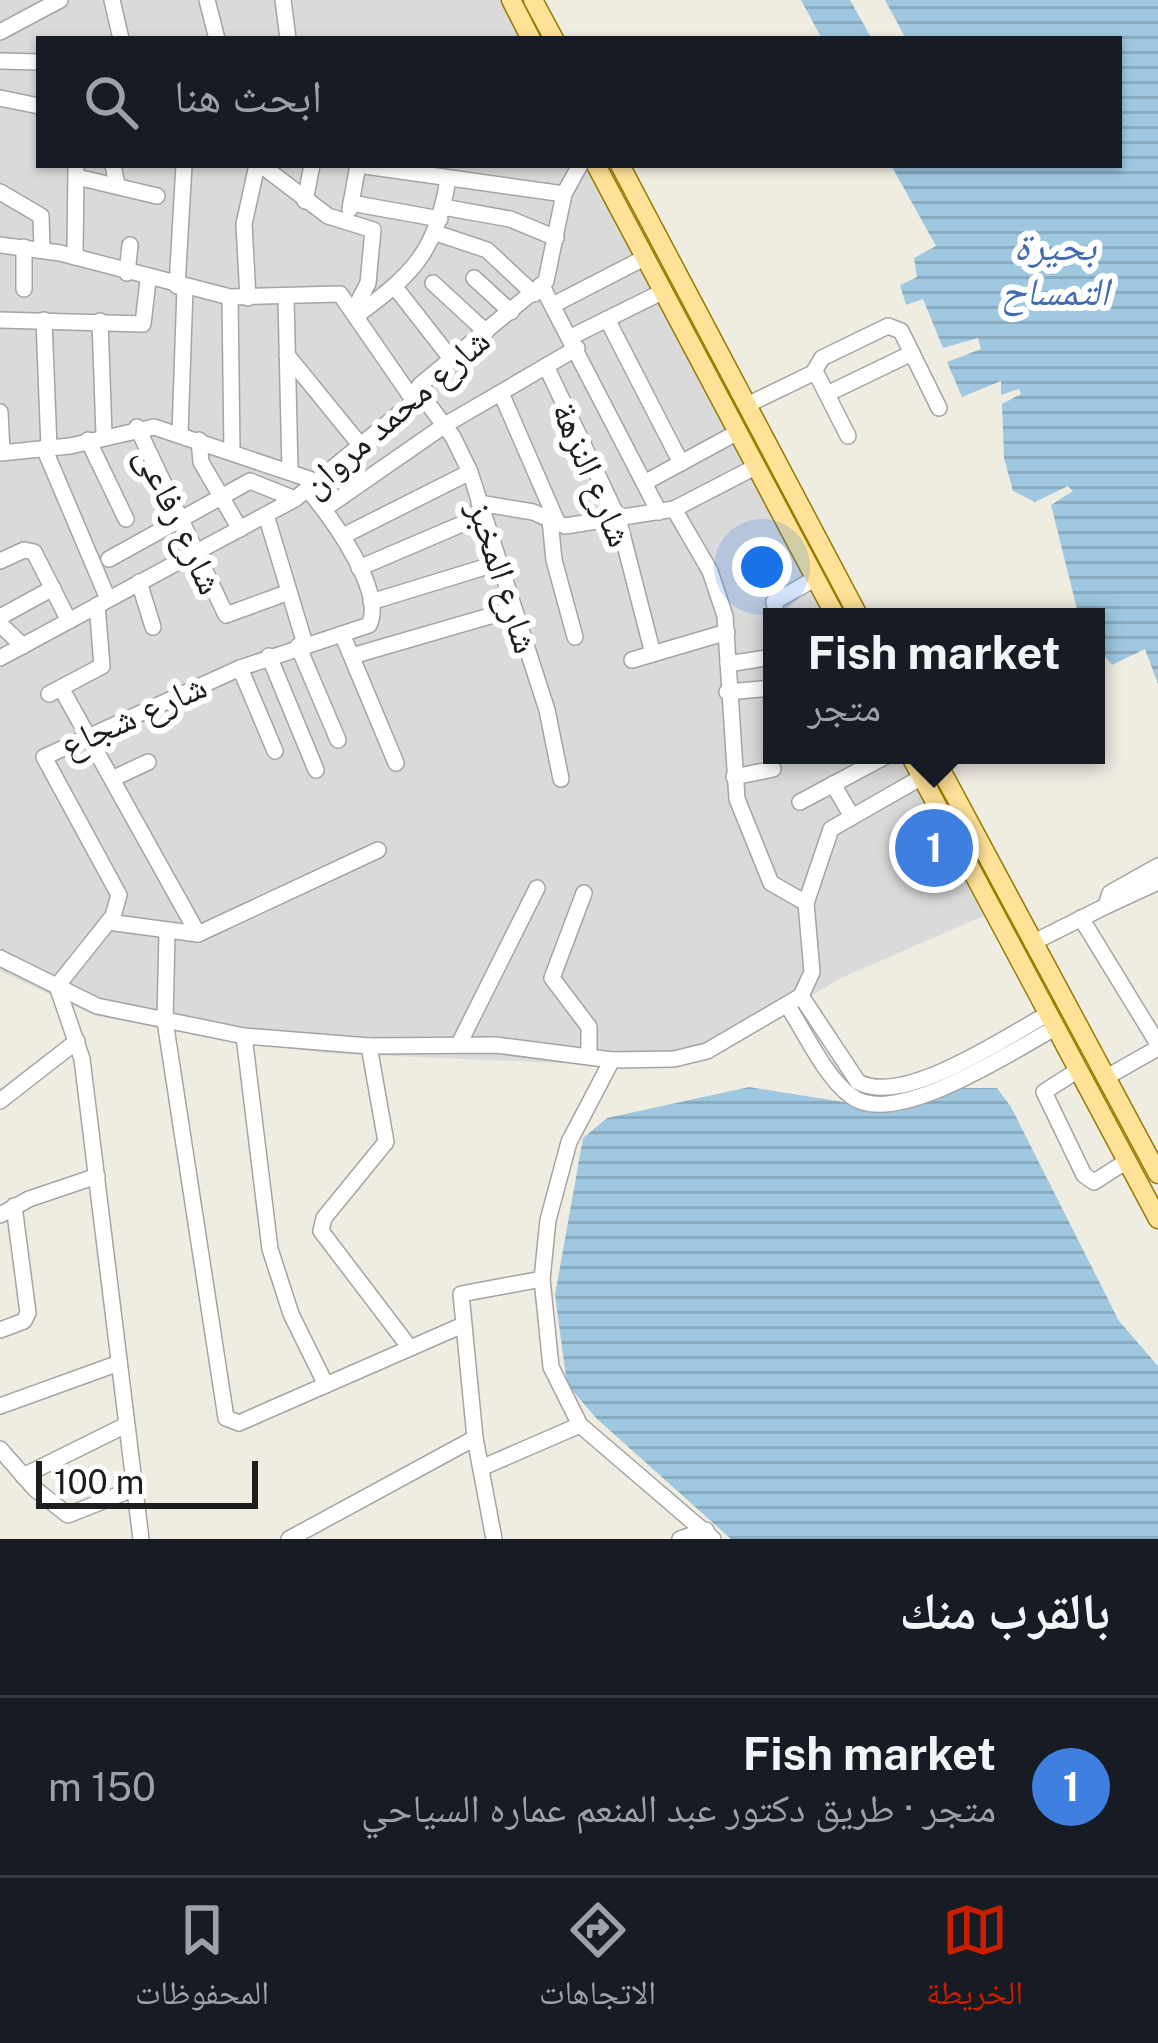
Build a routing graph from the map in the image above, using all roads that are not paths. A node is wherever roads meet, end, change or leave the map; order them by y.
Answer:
1 (60, 0) edge
2 (112, 0) edge
3 (207, 0) edge
4 (283, 0) edge
5 (511, 0) edge
6 (533, 0) edge
7 (0, 32) edge
8 (121, 36) edge
9 (217, 36) edge
10 (288, 36) edge
11 (529, 36) edge
12 (552, 36) edge
13 (0, 61) edge
14 (36, 62) edge
15 (0, 98) edge
16 (36, 105) edge
17 (114, 168) edge
18 (184, 168) edge
19 (258, 168) edge
20 (263, 168) edge
21 (311, 168) edge
22 (357, 168) edge
23 (377, 168) edge
24 (578, 168) edge
25 (598, 168) edge
26 (622, 168) edge
27 (76, 171) edge
28 (448, 179) junction
29 (117, 185) junction
30 (0, 192) edge
31 (564, 194) junction
32 (157, 196) dead end
33 (305, 201) junction
34 (351, 203) junction
35 (440, 220) junction
36 (347, 222) junction
37 (556, 238) junction
38 (0, 245) edge
39 (130, 245) dead end
40 (24, 247) junction
41 (42, 249) junction
42 (646, 256) junction
43 (75, 257) junction
44 (127, 273) junction
45 (474, 278) dead end
46 (148, 280) junction
47 (433, 283) dead end
48 (181, 287) junction
49 (395, 287) junction
50 (23, 289) dead end
51 (538, 290) junction
52 (664, 291) junction
53 (239, 297) junction
54 (286, 298) junction
55 (553, 305) junction
56 (511, 312) junction
57 (354, 314) junction
58 (0, 320) edge
59 (44, 320) junction
60 (607, 320) junction
61 (100, 321) junction
62 (486, 332) junction
63 (574, 343) junction
64 (912, 353) junction
65 (287, 355) junction
66 (452, 360) junction
67 (546, 366) junction
68 (815, 370) junction
69 (501, 393) junction
70 (827, 394) junction
71 (416, 395) junction
72 (747, 405) junction
73 (939, 407) dead end
74 (0, 412) edge
75 (445, 425) junction
76 (136, 427) junction
77 (738, 432) junction
78 (180, 434) junction
79 (848, 436) dead end
80 (96, 437) junction
81 (199, 440) junction
82 (361, 446) junction
83 (46, 448) junction
84 (232, 451) junction
85 (1, 453) edge
86 (682, 463) junction
87 (757, 466) junction
88 (290, 471) junction
89 (470, 472) junction
90 (644, 483) junction
91 (307, 490) junction
92 (221, 497) junction
93 (324, 509) junction
94 (481, 509) junction
95 (666, 510) junction
96 (266, 515) junction
97 (618, 518) junction
98 (126, 519) dead end
99 (182, 519) junction
100 (554, 522) junction
101 (240, 529) junction
102 (343, 536) junction
103 (198, 551) junction
104 (109, 560) dead end
105 (0, 561) edge
106 (498, 563) junction
107 (359, 568) junction
108 (816, 578) junction
109 (139, 582) junction
110 (53, 588) junction
111 (290, 592) junction
112 (102, 602) junction
113 (370, 602) junction
114 (775, 608) edge
115 (831, 608) edge
116 (855, 608) edge
117 (514, 609) junction
118 (0, 620) edge
119 (68, 621) junction
120 (153, 627) dead end
121 (727, 632) junction
122 (342, 634) junction
123 (575, 637) dead end
124 (302, 645) junction
125 (23, 646) junction
126 (652, 654) junction
127 (269, 656) junction
128 (352, 656) junction
129 (0, 658) edge
130 (763, 658) edge
131 (632, 660) dead end
132 (728, 664) junction
133 (241, 668) junction
134 (763, 689) edge
135 (728, 692) junction
136 (87, 735) junction
137 (338, 740) dead end
138 (275, 751) dead end
139 (148, 762) dead end
140 (396, 763) dead end
141 (871, 764) edge
142 (915, 764) edge
143 (938, 764) edge
144 (773, 769) dead end
145 (316, 770) dead end
146 (734, 777) junction
147 (922, 777) junction
148 (112, 779) junction
149 (561, 779) dead end
150 (833, 784) junction
151 (800, 802) dead end
152 (851, 815) junction
153 (378, 850) dead end
154 (1158, 866) edge
155 (1158, 882) edge
156 (537, 888) dead end
157 (584, 893) dead end
158 (806, 903) junction
159 (1106, 906) junction
160 (1082, 918) junction
161 (108, 922) junction
162 (167, 933) junction
163 (198, 934) junction
164 (1033, 944) junction
165 (0, 958) edge
166 (57, 986) junction
167 (794, 1000) junction
168 (165, 1021) junction
169 (1052, 1021) junction
170 (244, 1036) junction
171 (77, 1041) junction
172 (459, 1044) junction
173 (369, 1046) junction
174 (1158, 1046) edge
175 (589, 1054) junction
176 (612, 1060) junction
177 (1078, 1070) junction
178 (1105, 1078) junction
179 (0, 1101) edge
180 (1127, 1161) junction
181 (1158, 1174) edge
182 (98, 1176) junction
183 (7, 1211) edge
184 (1158, 1219) edge
185 (542, 1279) junction
186 (463, 1325) junction
187 (0, 1330) edge
188 (410, 1348) junction
189 (119, 1363) junction
190 (326, 1385) junction
191 (0, 1406) edge
192 (126, 1425) junction
193 (580, 1425) junction
194 (476, 1438) junction
195 (0, 1449) edge
196 (481, 1468) junction
197 (12, 1474) edge
198 (134, 1489) junction
199 (710, 1535) edge
200 (141, 1539) edge
201 (289, 1539) edge
202 (494, 1539) edge
203 (680, 1539) edge

1 - 7 street
2 - 8 street
3 - 9 street
4 - 10 street
5 - 11 main road
6 - 12 main road
13 - 14 street
15 - 16 street
17 - 29 street
18 - 48 street
19 - 53 street
20 - 33 street
21 - 33 street
22 - 34 street
23 - 28 street
24 - 31 street
25 - 42 main road
26 - 72 main road
27 - 29 street
27 - 43 street
28 - 31 street
28 - 35 street
29 - 32 street
30 - 41 street
31 - 37 street
33 - 36 street
34 - 35 street
34 - 36 street
35 - 37 street
35 - 49 street
35 - 51 street
36 - 57 street
37 - 51 street
38 - 40 street
39 - 44 street
40 - 41 street
40 - 50 street
41 - 43 street
42 - 52 main road
42 - 55 street
43 - 44 street
44 - 46 street
45 - 56 street
46 - 48 street
46 - 61 street
47 - 62 street
48 - 53 street
48 - 78 street
49 - 57 street
49 - 66 street
51 - 55 street
51 - 56 street, شارع محمد مروان
52 - 60 street
52 - 77 main road
53 - 54 street
53 - 84 street
54 - 57 street
54 - 65 street
55 - 63 street
56 - 62 street, شارع محمد مروان
57 - 71 street, شارع المخبز
58 - 59 street
59 - 61 street
59 - 83 street
60 - 63 street
60 - 86 street
61 - 80 street
62 - 66 street, شارع محمد مروان
63 - 67 street
63 - 90 street
64 - 68 street
64 - 70 street
64 - 73 street
65 - 82 street
65 - 88 street
66 - 71 street, شارع محمد مروان
67 - 69 street
67 - 97 street, شارع النزهة
68 - 70 street
68 - 72 street
69 - 75 street
69 - 100 street
70 - 79 street
71 - 75 street, شارع المخبز
71 - 82 street, شارع محمد مروان
72 - 116 main road
74 - 85 street
75 - 89 street, شارع المخبز
75 - 93 street
76 - 78 street
76 - 80 street
76 - 99 street, شارع رفاعى
77 - 86 street
77 - 87 main road
78 - 81 street
80 - 83 street
80 - 98 street
81 - 84 street
81 - 92 street
82 - 91 street, شارع محمد مروان
83 - 85 street
83 - 112 street
84 - 88 street
86 - 90 street
87 - 95 street
87 - 108 main road
88 - 91 street
89 - 94 street, شارع المخبز
89 - 102 street
90 - 95 street
91 - 92 street
91 - 93 street
91 - 96 street, شارع محمد مروان
92 - 99 street
92 - 101 street
93 - 102 street
94 - 100 street
94 - 106 street, شارع المخبز
94 - 107 street
95 - 97 street
95 - 121 street
96 - 101 street, شارع محمد مروان
96 - 111 street
97 - 100 street
97 - 126 street, شارع النزهة
99 - 103 street, شارع رفاعى
99 - 104 street
100 - 123 street
101 - 103 street, شارع محمد مروان
102 - 107 street
103 - 109 street, شارع محمد مروان
103 - 111 street, شارع رفاعى
105 - 110 street
106 - 113 street
106 - 117 street, شارع المخبز
107 - 113 street
108 - 114 street
108 - 115 main road
109 - 112 street, شارع محمد مروان
109 - 120 street
110 - 118 street
110 - 119 street
111 - 124 street
112 - 119 street, شارع محمد مروان
112 - 136 street
113 - 122 street
117 - 128 street
117 - 149 street, شارع المخبز
118 - 125 street
119 - 125 street, شارع محمد مروان
121 - 126 street
121 - 132 street
122 - 124 street, شارع شجاع
122 - 128 street
124 - 127 street, شارع شجاع
124 - 137 street
125 - 129 street, شارع محمد مروان
126 - 131 street
127 - 133 street, شارع شجاع
127 - 145 street
128 - 140 street
130 - 132 street
132 - 135 street
133 - 136 street, شارع شجاع
133 - 138 street
134 - 135 street
135 - 146 street
136 - 148 street
136 - 161 street, شارع شجاع
139 - 148 street
141 - 150 street
142 - 147 main road
143 - 164 main road
144 - 146 street
146 - 158 street
147 - 152 street
147 - 169 main road
148 - 163 street
150 - 151 street
150 - 152 street
152 - 158 street
153 - 163 street
154 - 159 street
155 - 159 street
156 - 172 street
157 - 175 street
158 - 167 street
159 - 160 street
160 - 164 street
160 - 174 street
161 - 162 street
161 - 166 street
162 - 163 street
162 - 168 street
164 - 178 main road
165 - 166 street
166 - 168 street
166 - 171 street
167 - 169 street
167 - 176 street
168 - 170 street
168 - 190 street
169 - 177 main road
170 - 173 street
170 - 190 street
171 - 179 street
171 - 182 street
172 - 173 street
172 - 175 street
173 - 188 street
174 - 178 street
175 - 176 street
176 - 185 street
177 - 180 main road
177 - 180 street
178 - 181 main road
180 - 184 main road
182 - 183 street
182 - 189 street
183 - 187 street
185 - 186 street
185 - 193 street
186 - 188 street
186 - 194 street
188 - 190 street
189 - 191 street
189 - 192 street
192 - 197 street
192 - 198 street
193 - 196 street
193 - 199 street
194 - 196 street
194 - 201 street
195 - 197 street
196 - 202 street
197 - 198 street
198 - 200 street
199 - 203 street

